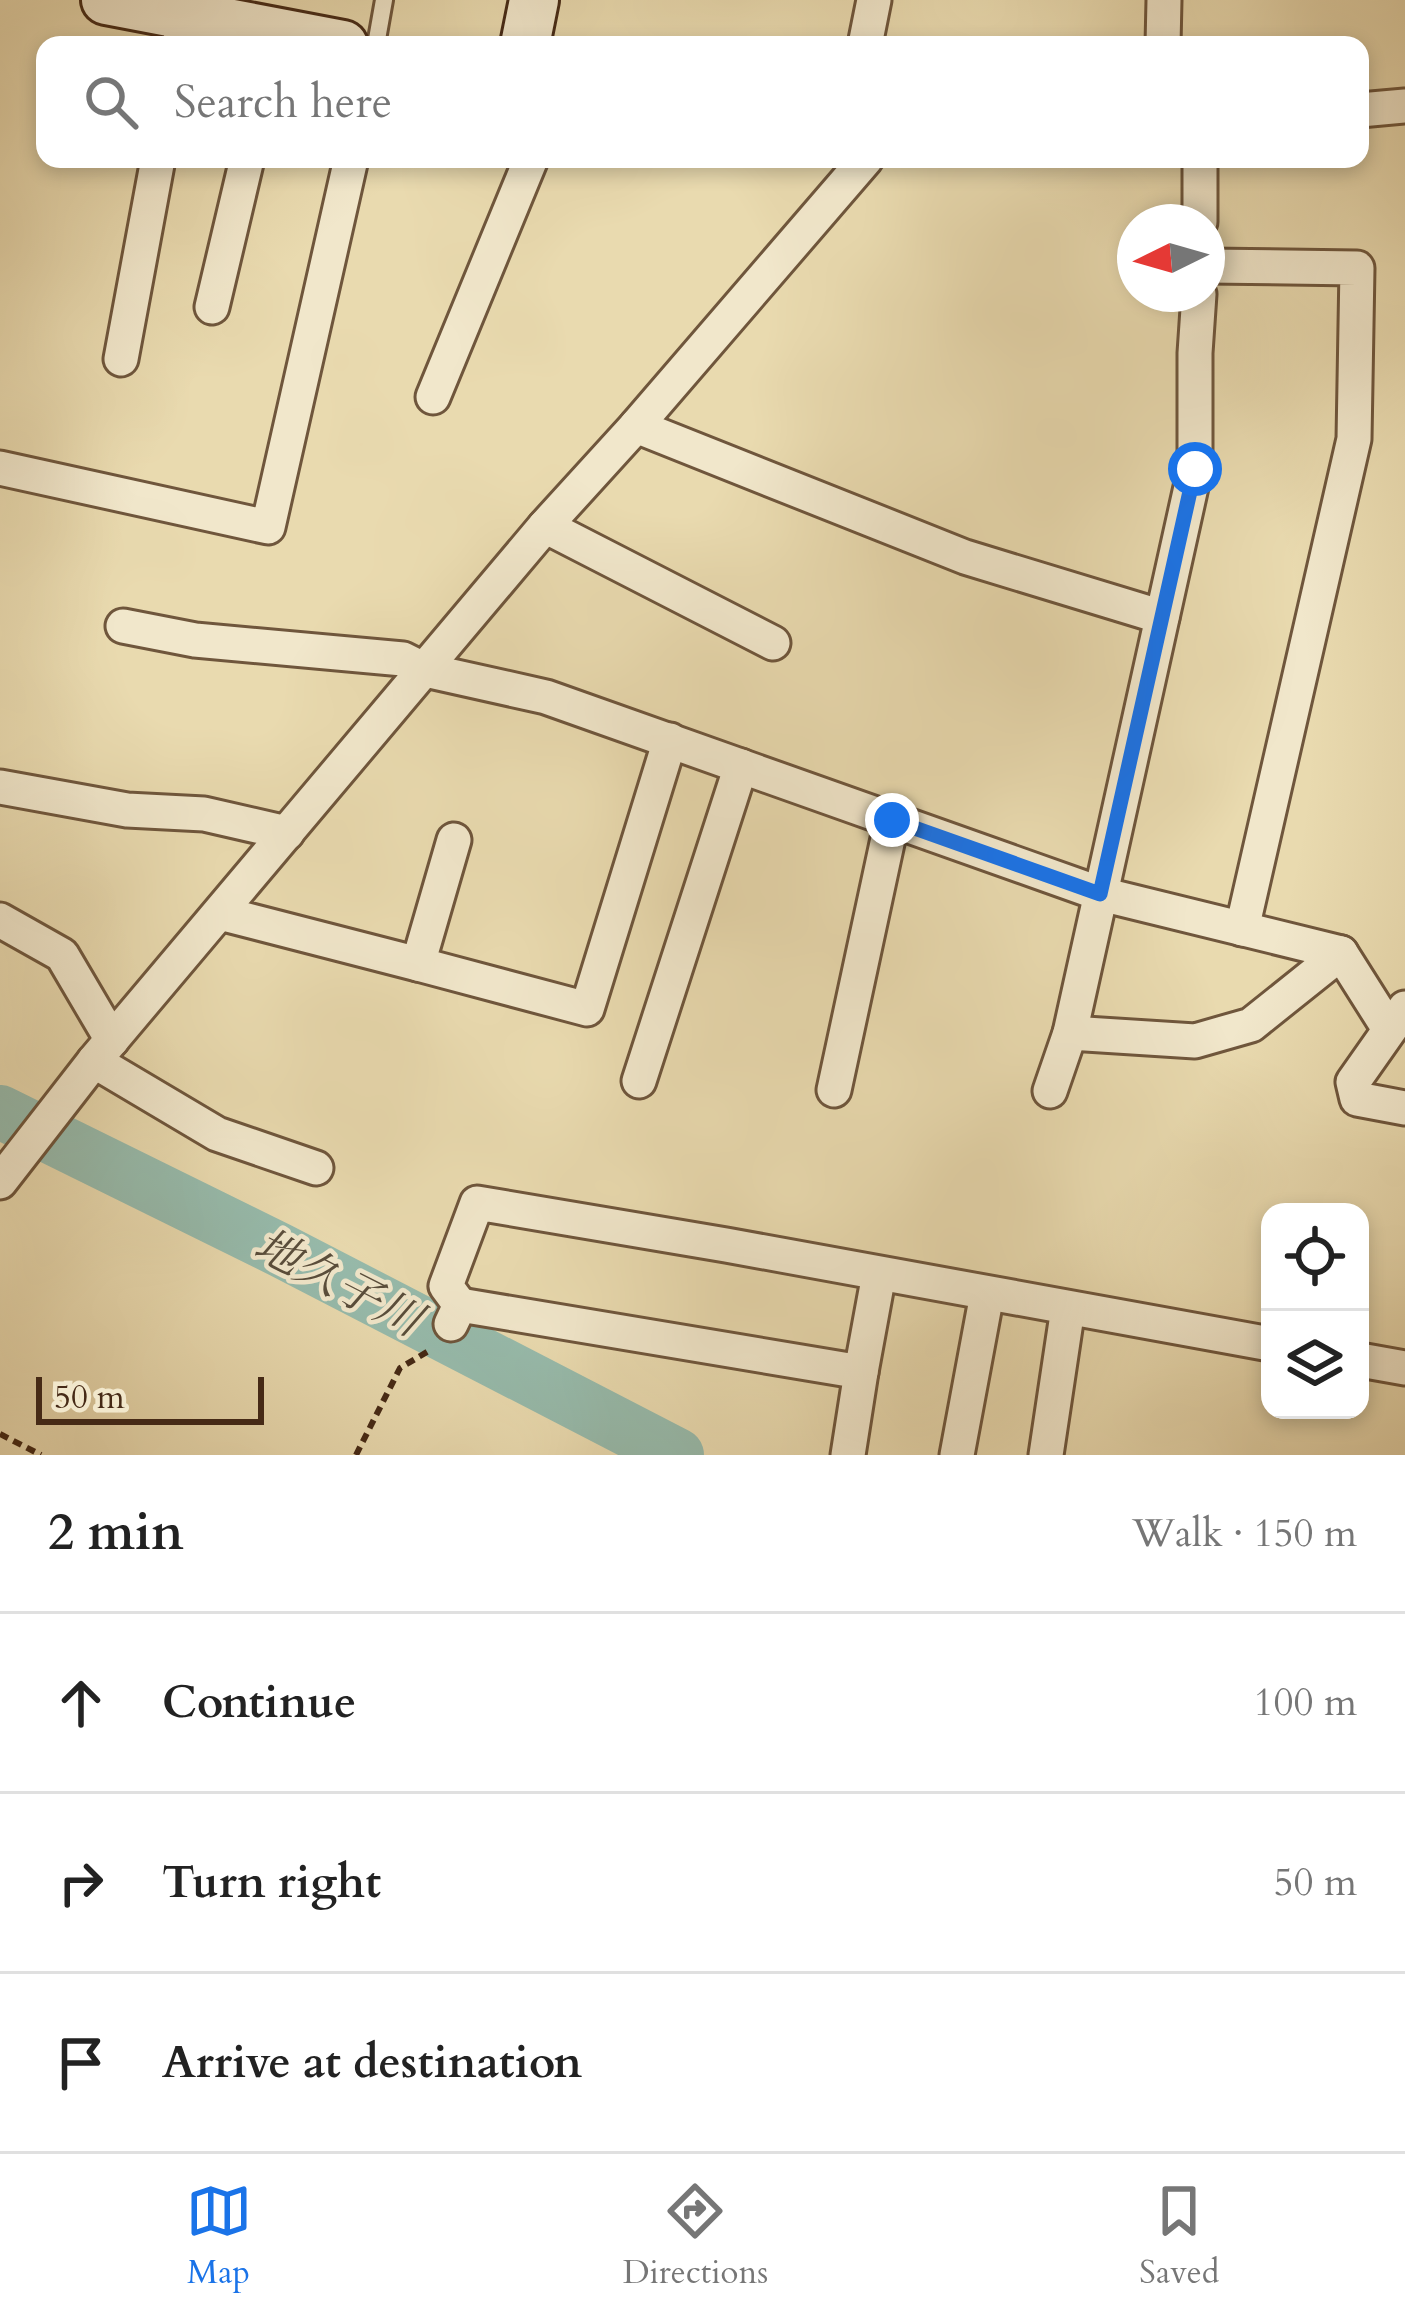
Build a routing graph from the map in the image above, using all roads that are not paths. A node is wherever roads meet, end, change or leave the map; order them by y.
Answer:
1 (384, 0) edge
2 (534, 0) edge
3 (874, 0) edge
4 (1164, 0) edge
5 (155, 14) edge
6 (261, 36) edge
7 (378, 36) edge
8 (527, 36) edge
9 (867, 36) edge
10 (1163, 36) edge
11 (1405, 106) edge
12 (1369, 109) edge
13 (156, 168) edge
14 (245, 168) edge
15 (349, 168) edge
16 (527, 168) edge
17 (858, 168) edge
18 (1200, 168) edge
19 (1200, 204) edge
20 (1225, 266) edge
21 (212, 307) dead end
22 (1197, 312) edge
23 (121, 359) dead end
24 (433, 398) dead end
25 (636, 426) junction
26 (0, 468) edge
27 (544, 526) junction
28 (1162, 617) junction
29 (123, 626) dead end
30 (772, 643) dead end
31 (425, 670) junction
32 (670, 740) junction
33 (741, 766) junction
34 (0, 787) edge
35 (892, 820) junction
36 (287, 833) junction
37 (454, 840) dead end
38 (1100, 894) junction
39 (220, 913) junction
40 (0, 920) edge
41 (1242, 929) junction
42 (1341, 953) junction
43 (418, 964) junction
44 (1397, 1019) edge
45 (1070, 1033) junction
46 (103, 1051) junction
47 (639, 1081) dead end
48 (834, 1090) dead end
49 (1050, 1090) dead end
50 (1405, 1108) edge
51 (316, 1168) dead end
52 (0, 1182) edge
53 (879, 1274) junction
54 (987, 1294) junction
55 (1068, 1308) junction
56 (1261, 1342) edge
57 (1369, 1362) edge
58 (1405, 1368) edge
59 (861, 1372) junction
60 (848, 1455) edge
61 (957, 1455) edge
62 (1046, 1455) edge

1 - 7 lane
2 - 8 street
3 - 9 street
4 - 10 street
5 - 6 street
11 - 12 street
13 - 23 street
14 - 21 street
15 - 26 street
16 - 24 street
17 - 25 street
18 - 19 street
20 - 41 street
22 - 28 street
25 - 27 street
25 - 28 street
27 - 30 street
27 - 31 street
28 - 38 street
29 - 31 street
31 - 32 street
31 - 36 street
32 - 33 street
32 - 43 street
33 - 35 street
33 - 47 street
34 - 36 street
35 - 38 street
35 - 48 street
36 - 39 street
37 - 43 street
38 - 41 street
38 - 45 street
39 - 43 street
39 - 46 street
40 - 46 street
41 - 42 street
42 - 44 street
42 - 45 street
44 - 50 street
45 - 49 street
46 - 51 street
46 - 52 street
53 - 54 street
53 - 59 street
53 - 59 street
54 - 55 street
54 - 61 street
55 - 56 street
55 - 62 street
57 - 58 street
59 - 60 street

